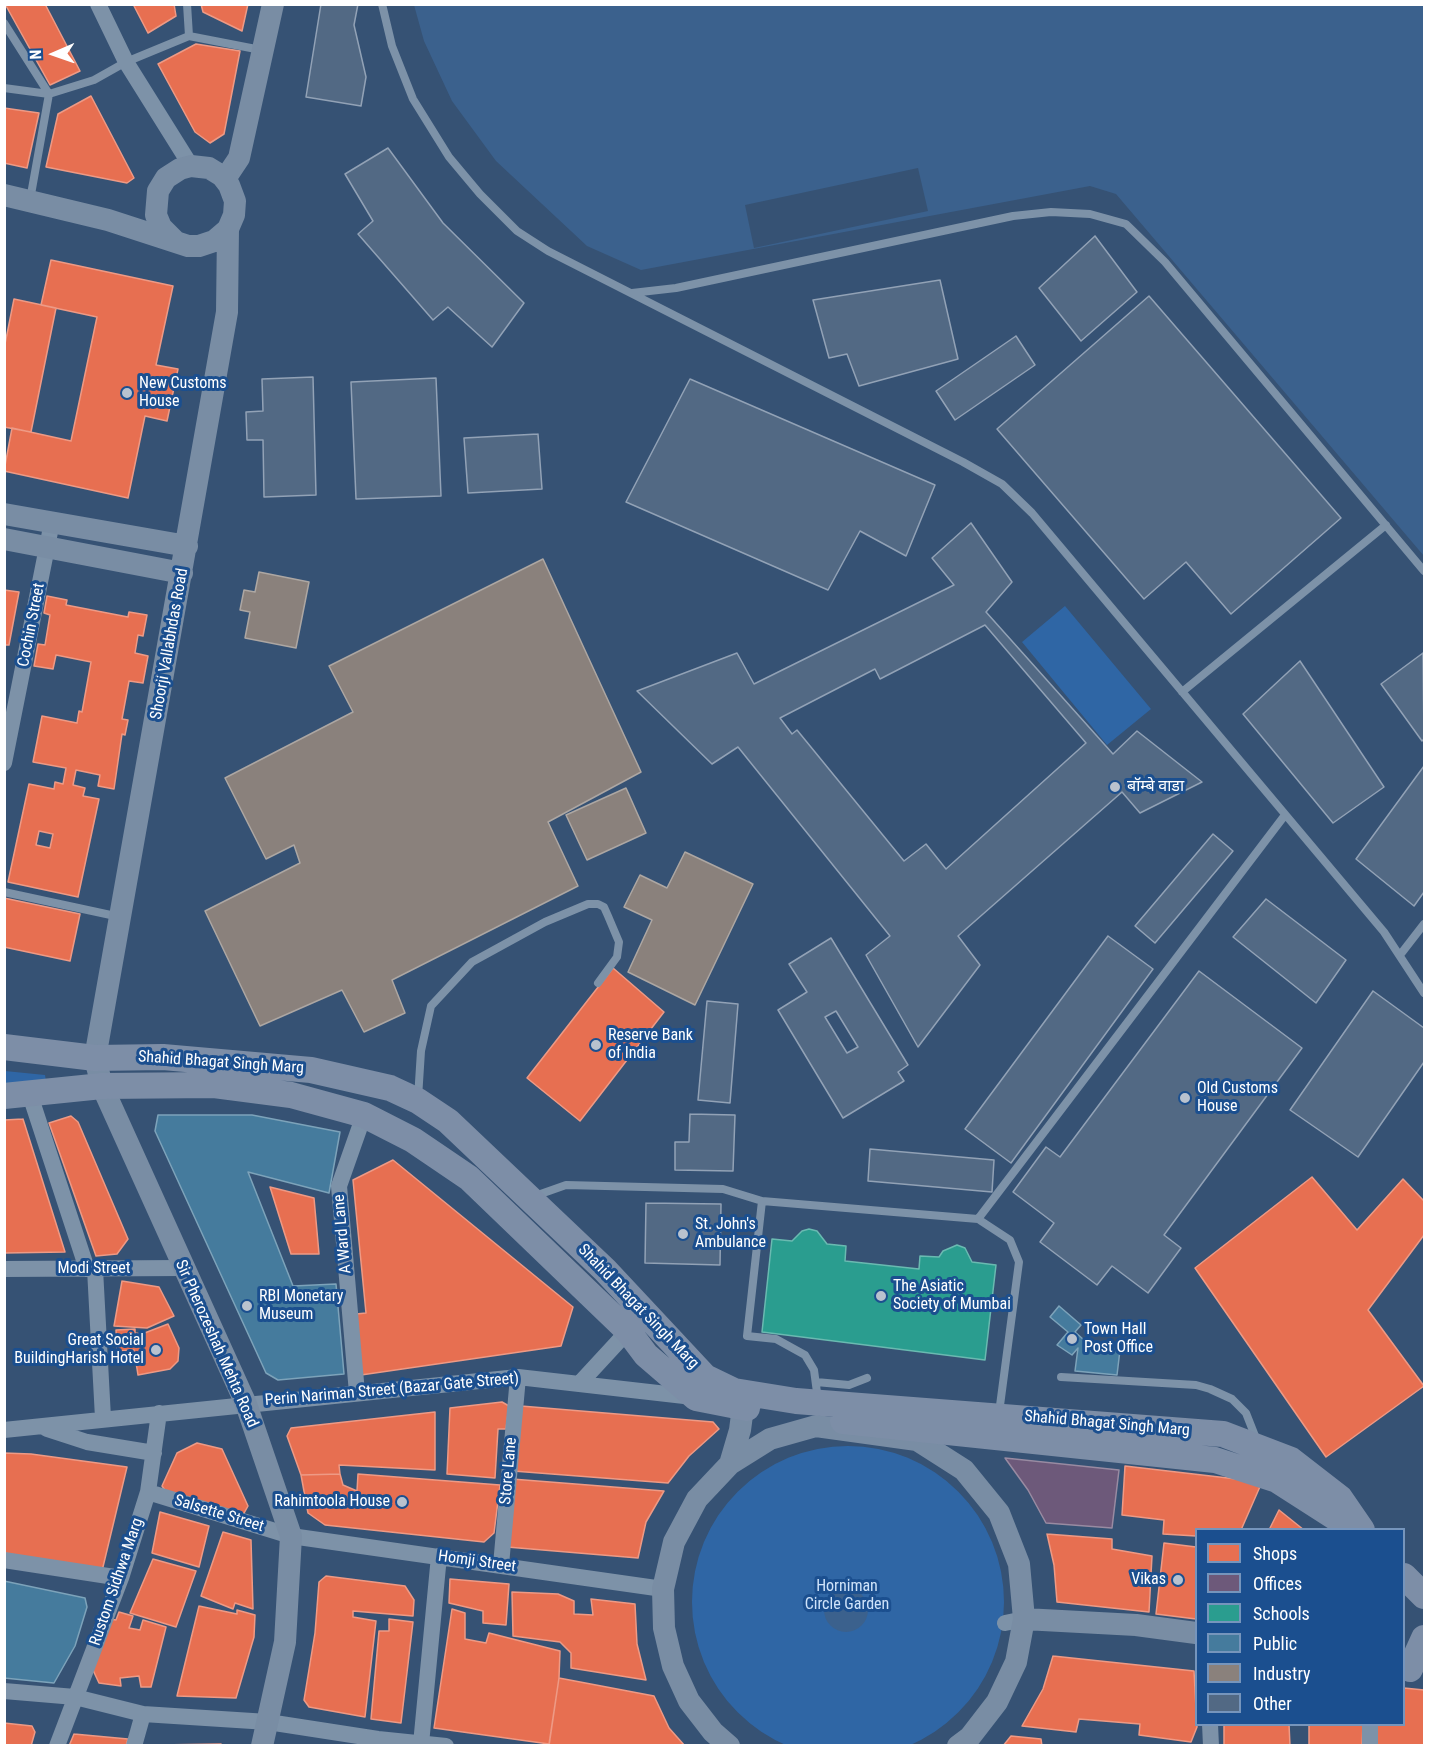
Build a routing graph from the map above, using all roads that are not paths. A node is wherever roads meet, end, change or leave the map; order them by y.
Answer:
1 (99, 4) edge
2 (187, 4) edge
3 (273, 4) edge
4 (382, 4) edge
5 (4, 23) edge
6 (189, 36) junction
7 (263, 51) junction
8 (126, 62) junction
9 (4, 88) edge
10 (49, 94) junction
11 (191, 166) junction
12 (225, 180) junction
13 (4, 195) edge
14 (30, 201) junction
15 (228, 229) junction
16 (174, 240) junction
17 (632, 294) junction
18 (4, 514) edge
19 (52, 522) junction
20 (1386, 525) junction
21 (4, 539) edge
22 (187, 546) junction
23 (47, 547) junction
24 (1425, 571) edge
25 (182, 573) junction
26 (1182, 692) junction
27 (4, 763) edge
28 (1285, 815) junction
29 (4, 892) edge
30 (120, 917) junction
31 (1425, 924) edge
32 (1400, 955) junction
33 (598, 983) dead end
34 (1425, 993) edge
35 (4, 1047) edge
36 (95, 1058) junction
37 (102, 1086) junction
38 (30, 1095) junction
39 (4, 1096) edge
40 (418, 1101) junction
41 (364, 1115) junction
42 (762, 1201) junction
43 (520, 1208) junction
44 (978, 1219) junction
45 (183, 1268) junction
46 (4, 1269) edge
47 (91, 1269) junction
48 (628, 1330) junction
49 (518, 1377) junction
50 (1061, 1377) dead end
51 (867, 1378) dead end
52 (580, 1383) junction
53 (817, 1392) junction
54 (357, 1393) junction
55 (721, 1398) junction
56 (246, 1404) junction
57 (935, 1412) junction
58 (159, 1413) junction
59 (103, 1418) junction
60 (997, 1427) junction
61 (45, 1428) junction
62 (4, 1430) edge
63 (959, 1436) junction
64 (1259, 1447) junction
65 (154, 1453) junction
66 (729, 1464) junction
67 (964, 1470) junction
68 (1284, 1470) junction
69 (148, 1492) junction
70 (1352, 1528) edge
71 (1361, 1528) edge
72 (291, 1536) junction
73 (439, 1556) junction
74 (4, 1560) edge
75 (501, 1564) junction
76 (1405, 1577) edge
77 (121, 1578) junction
78 (663, 1588) junction
79 (1424, 1603) edge
80 (1015, 1621) junction
81 (1195, 1633) edge
82 (1425, 1638) edge
83 (1413, 1670) edge
84 (4, 1691) edge
85 (75, 1697) junction
86 (143, 1714) junction
87 (268, 1722) junction
88 (1210, 1726) edge
89 (1370, 1726) edge
90 (377, 1742) edge
91 (421, 1743) junction
92 (57, 1746) edge
93 (134, 1746) edge
94 (262, 1746) edge
95 (446, 1746) edge
96 (729, 1746) edge
97 (958, 1746) edge
98 (1211, 1746) edge
99 (1370, 1746) edge

1 - 8 street
2 - 6 lane
3 - 7 street
4 - 17 lane
5 - 10 lane
6 - 7 lane
6 - 8 lane
7 - 12 street
8 - 10 lane
8 - 11 street
9 - 10 lane
10 - 14 lane
11 - 12 street
11 - 16 street
12 - 15 street
13 - 14 street
14 - 16 street
15 - 16 street
15 - 22 street, Shoorji Vallabhdas Road
17 - 20 lane
17 - 26 lane
18 - 19 street
19 - 22 street
19 - 23 street, Cochin Street
20 - 24 lane
20 - 26 lane
21 - 23 street
22 - 25 street, Shoorji Vallabhdas Road
23 - 25 street
23 - 27 street, Cochin Street
25 - 30 street, Shoorji Vallabhdas Road
26 - 28 lane
28 - 32 lane
28 - 44 lane
29 - 30 lane
30 - 36 street, Shoorji Vallabhdas Road
31 - 32 lane
32 - 34 lane
33 - 40 lane
35 - 36 main road, Shahid Bhagat Singh Marg
36 - 37 street, Sir Pherozeshah Mehta Road
36 - 40 main road, Shahid Bhagat Singh Marg
37 - 38 main road, Shahid Bhagat Singh Marg
37 - 41 main road, Shahid Bhagat Singh Marg
37 - 45 street, Sir Pherozeshah Mehta Road
38 - 39 main road, Shahid Bhagat Singh Marg
38 - 47 street
40 - 43 main road, Shahid Bhagat Singh Marg
41 - 43 main road, Shahid Bhagat Singh Marg
41 - 54 street, A Ward Lane
42 - 43 lane
42 - 44 lane
42 - 53 lane
43 - 48 main road, Shahid Bhagat Singh Marg
43 - 55 main road, Shahid Bhagat Singh Marg
44 - 60 lane
45 - 47 street, Modi Street
45 - 56 street, Sir Pherozeshah Mehta Road
46 - 47 street, Modi Street
47 - 59 street
48 - 52 street
48 - 55 main road, Shahid Bhagat Singh Marg
49 - 52 street, Perin Nariman Street (Bazar Gate Street)
49 - 54 street, Perin Nariman Street (Bazar Gate Street)
49 - 75 street, Store Lane
50 - 64 lane
51 - 53 lane
52 - 55 street, Perin Nariman Street (Bazar Gate Street)
53 - 55 main road, Shahid Bhagat Singh Marg
53 - 57 main road, Shahid Bhagat Singh Marg
54 - 56 street, Perin Nariman Street (Bazar Gate Street)
55 - 63 main road, Shahid Bhagat Singh Marg
55 - 66 street
56 - 58 street, Perin Nariman Street (Bazar Gate Street)
56 - 72 street, Sir Pherozeshah Mehta Road
57 - 60 main road, Shahid Bhagat Singh Marg
57 - 63 street
58 - 59 street, Perin Nariman Street (Bazar Gate Street)
58 - 65 street, Rustom Sidhwa Marg
59 - 61 street, Perin Nariman Street (Bazar Gate Street)
60 - 63 main road, Shahid Bhagat Singh Marg
60 - 64 main road, Shahid Bhagat Singh Marg
60 - 68 main road, Shahid Bhagat Singh Marg
61 - 62 street
61 - 65 street
63 - 67 street
64 - 68 main road, Shahid Bhagat Singh Marg
65 - 69 street, Rustom Sidhwa Marg
66 - 67 street
66 - 78 street
67 - 80 street
68 - 70 main road, Shahid Bhagat Singh Marg
68 - 71 main road, Shahid Bhagat Singh Marg
69 - 72 street, Salsette Street
69 - 77 street, Rustom Sidhwa Marg
72 - 73 street, Homji Street
72 - 87 street, Sir Pherozeshah Mehta Road
73 - 75 street, Homji Street
73 - 91 street
74 - 77 street
75 - 78 street, Homji Street
76 - 79 main road
77 - 85 street, Rustom Sidhwa Marg
78 - 96 street
80 - 81 street
80 - 97 street
82 - 83 main road
84 - 85 street
85 - 86 street
85 - 92 street, Rustom Sidhwa Marg
86 - 87 street
86 - 93 street
87 - 90 street
87 - 94 street, Sir Pherozeshah Mehta Road
88 - 98 street
89 - 99 street
90 - 91 street
91 - 95 street

